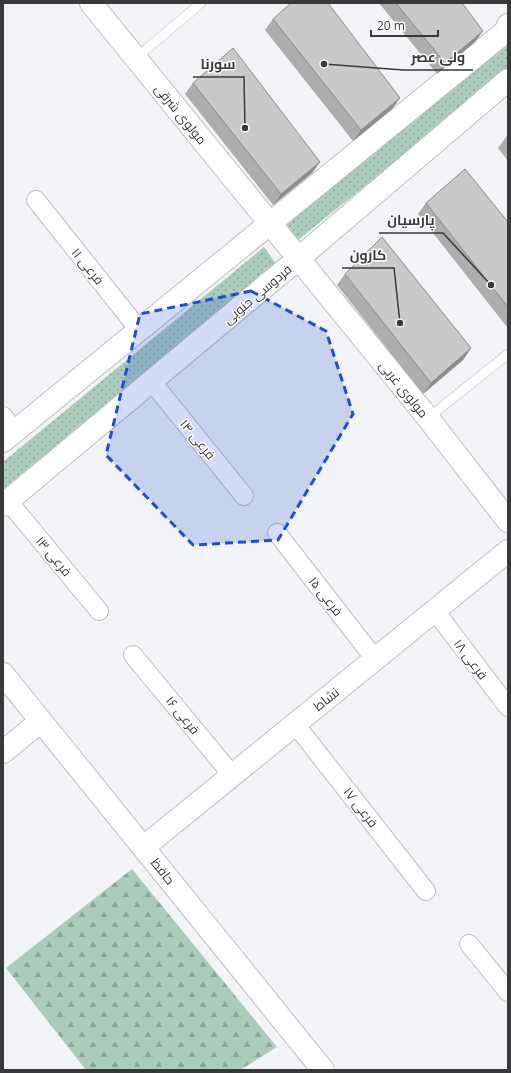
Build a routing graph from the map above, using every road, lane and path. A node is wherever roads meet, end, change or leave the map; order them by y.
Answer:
1 (91, 3) edge
2 (201, 3) edge
3 (507, 29) edge
4 (136, 58) junction
5 (508, 80) edge
6 (36, 200) dead end
7 (270, 224) junction
8 (298, 260) junction
9 (140, 331) junction
10 (508, 354) edge
11 (152, 382) junction
12 (428, 418) junction
13 (7, 429) edge
14 (244, 496) dead end
15 (5, 503) edge
16 (508, 521) edge
17 (277, 534) dead end
18 (508, 551) edge
19 (99, 611) dead end
20 (434, 611) junction
21 (133, 655) dead end
22 (375, 660) junction
23 (3, 674) edge
24 (508, 707) edge
25 (41, 721) junction
26 (295, 724) junction
27 (3, 752) edge
28 (232, 775) junction
29 (144, 847) junction
30 (426, 891) dead end
31 (469, 944) dead end
32 (508, 992) edge
33 (322, 1070) edge

1 - 4 street, مولوی شرقی
2 - 4 lane
3 - 7 street
4 - 7 street, مولوی شرقی
5 - 8 street, فردوسی جنوبی
6 - 9 street, فرعی ۱۱
7 - 8 street, مولوی شرقی
7 - 9 street
8 - 11 street, فردوسی جنوبی
8 - 12 street, مولوی غربی
9 - 13 street
10 - 12 lane
11 - 14 street, فرعی ۱۴
11 - 15 street, فردوسی جنوبی
12 - 16 street, مولوی غربی
15 - 19 street, فرعی ۱۳
17 - 22 street, فرعی ۱۵
18 - 20 street, نشاط
20 - 22 street, نشاط
20 - 24 street, فرعی ۱۸
21 - 28 street, فرعی ۱۶
22 - 26 street, نشاط
23 - 25 street, حافظ
25 - 27 street
25 - 29 street, حافظ
26 - 28 street, نشاط
26 - 30 street, فرعی ۱۷
28 - 29 street, نشاط
29 - 33 street, حافظ
31 - 32 street

